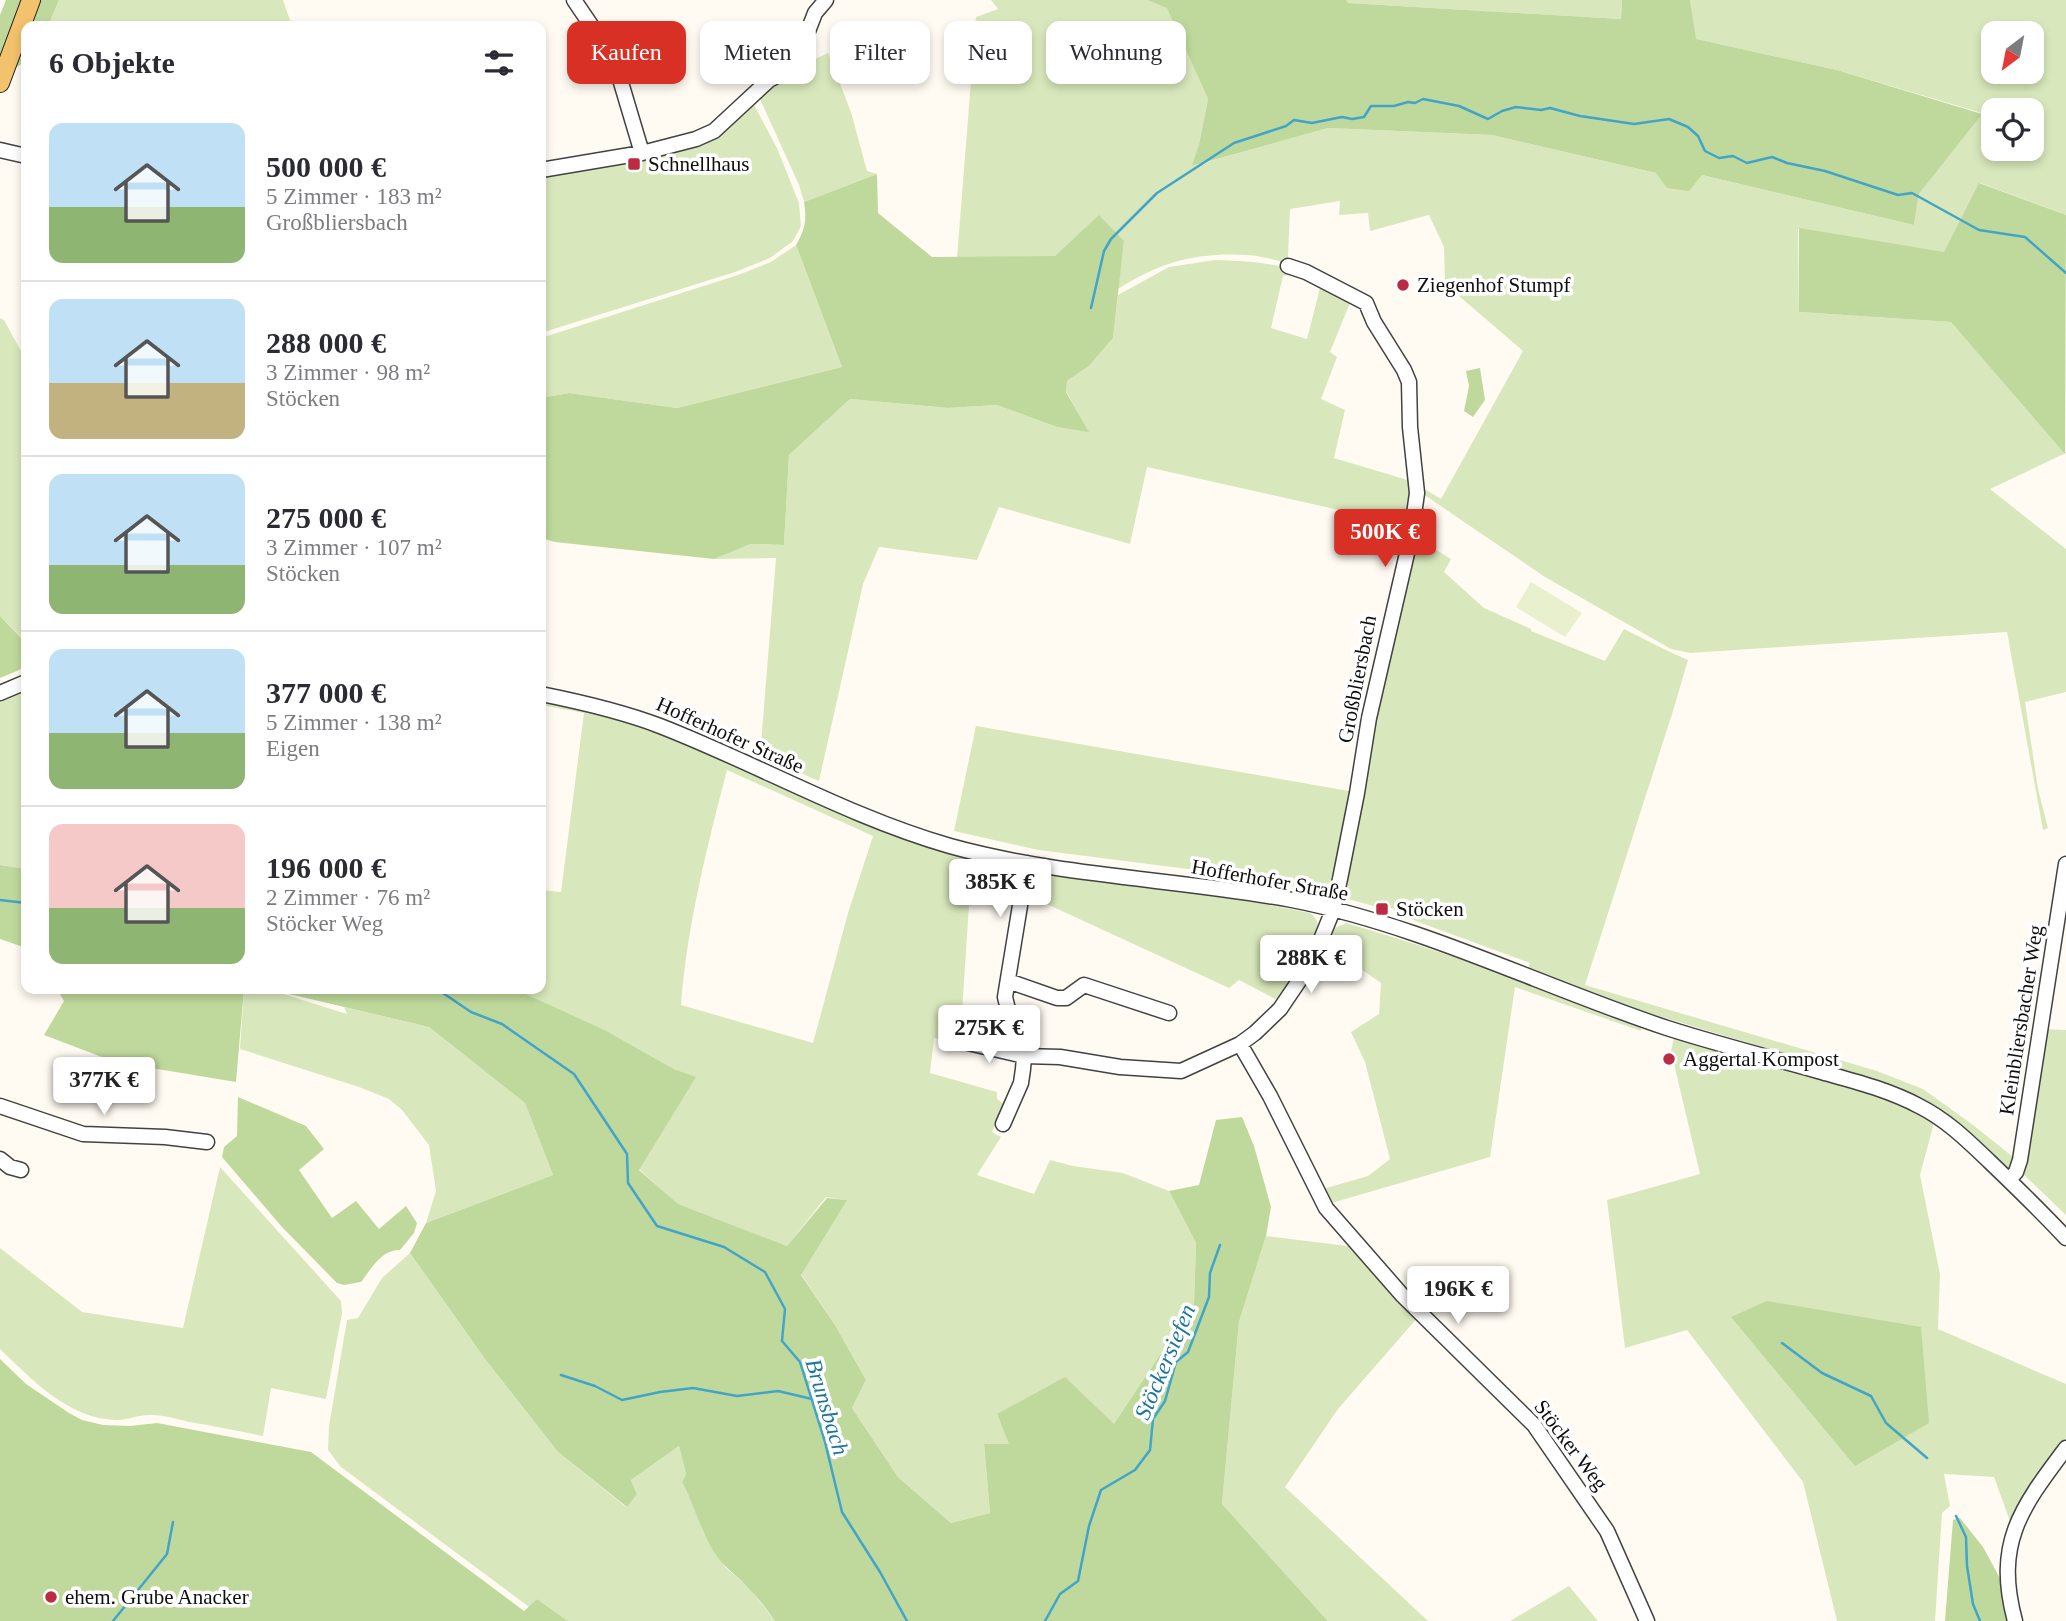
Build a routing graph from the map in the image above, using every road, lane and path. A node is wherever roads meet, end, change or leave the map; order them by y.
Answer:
1 (30, 0) edge
2 (574, 0) edge
3 (826, 0) edge
4 (22, 21) edge
5 (21, 25) edge
6 (0, 83) edge
7 (0, 150) edge
8 (642, 153) junction
9 (21, 155) edge
10 (546, 169) edge
11 (1288, 266) dead end
12 (21, 684) edge
13 (0, 693) edge
14 (546, 695) edge
15 (1027, 863) junction
16 (2066, 864) edge
17 (1333, 910) junction
18 (1008, 981) junction
19 (1169, 1013) dead end
20 (964, 1042) dead end
21 (1240, 1044) junction
22 (1024, 1056) junction
23 (0, 1106) edge
24 (1003, 1124) dead end
25 (207, 1142) dead end
26 (0, 1159) edge
27 (21, 1170) dead end
28 (2009, 1180) junction
29 (2066, 1238) edge
30 (2066, 1448) edge
31 (1647, 1621) edge
32 (2015, 1621) edge

1 - 4 main road
2 - 8 street
3 - 8 street
5 - 6 main road
7 - 9 street
8 - 10 street
11 - 17 street, Großbliersbach
12 - 13 street
14 - 15 street, Hofferhofer Straße
15 - 17 street, Hofferhofer Straße
15 - 18 street
16 - 28 street, Kleinbliersbacher Weg
17 - 21 street
17 - 28 street, Hofferhofer Straße
18 - 19 street
18 - 22 street
20 - 22 street
21 - 22 street
21 - 31 street, Stöcker Weg
22 - 24 street
23 - 25 street
26 - 27 street
28 - 29 street, Hofferhofer Straße
30 - 32 street

